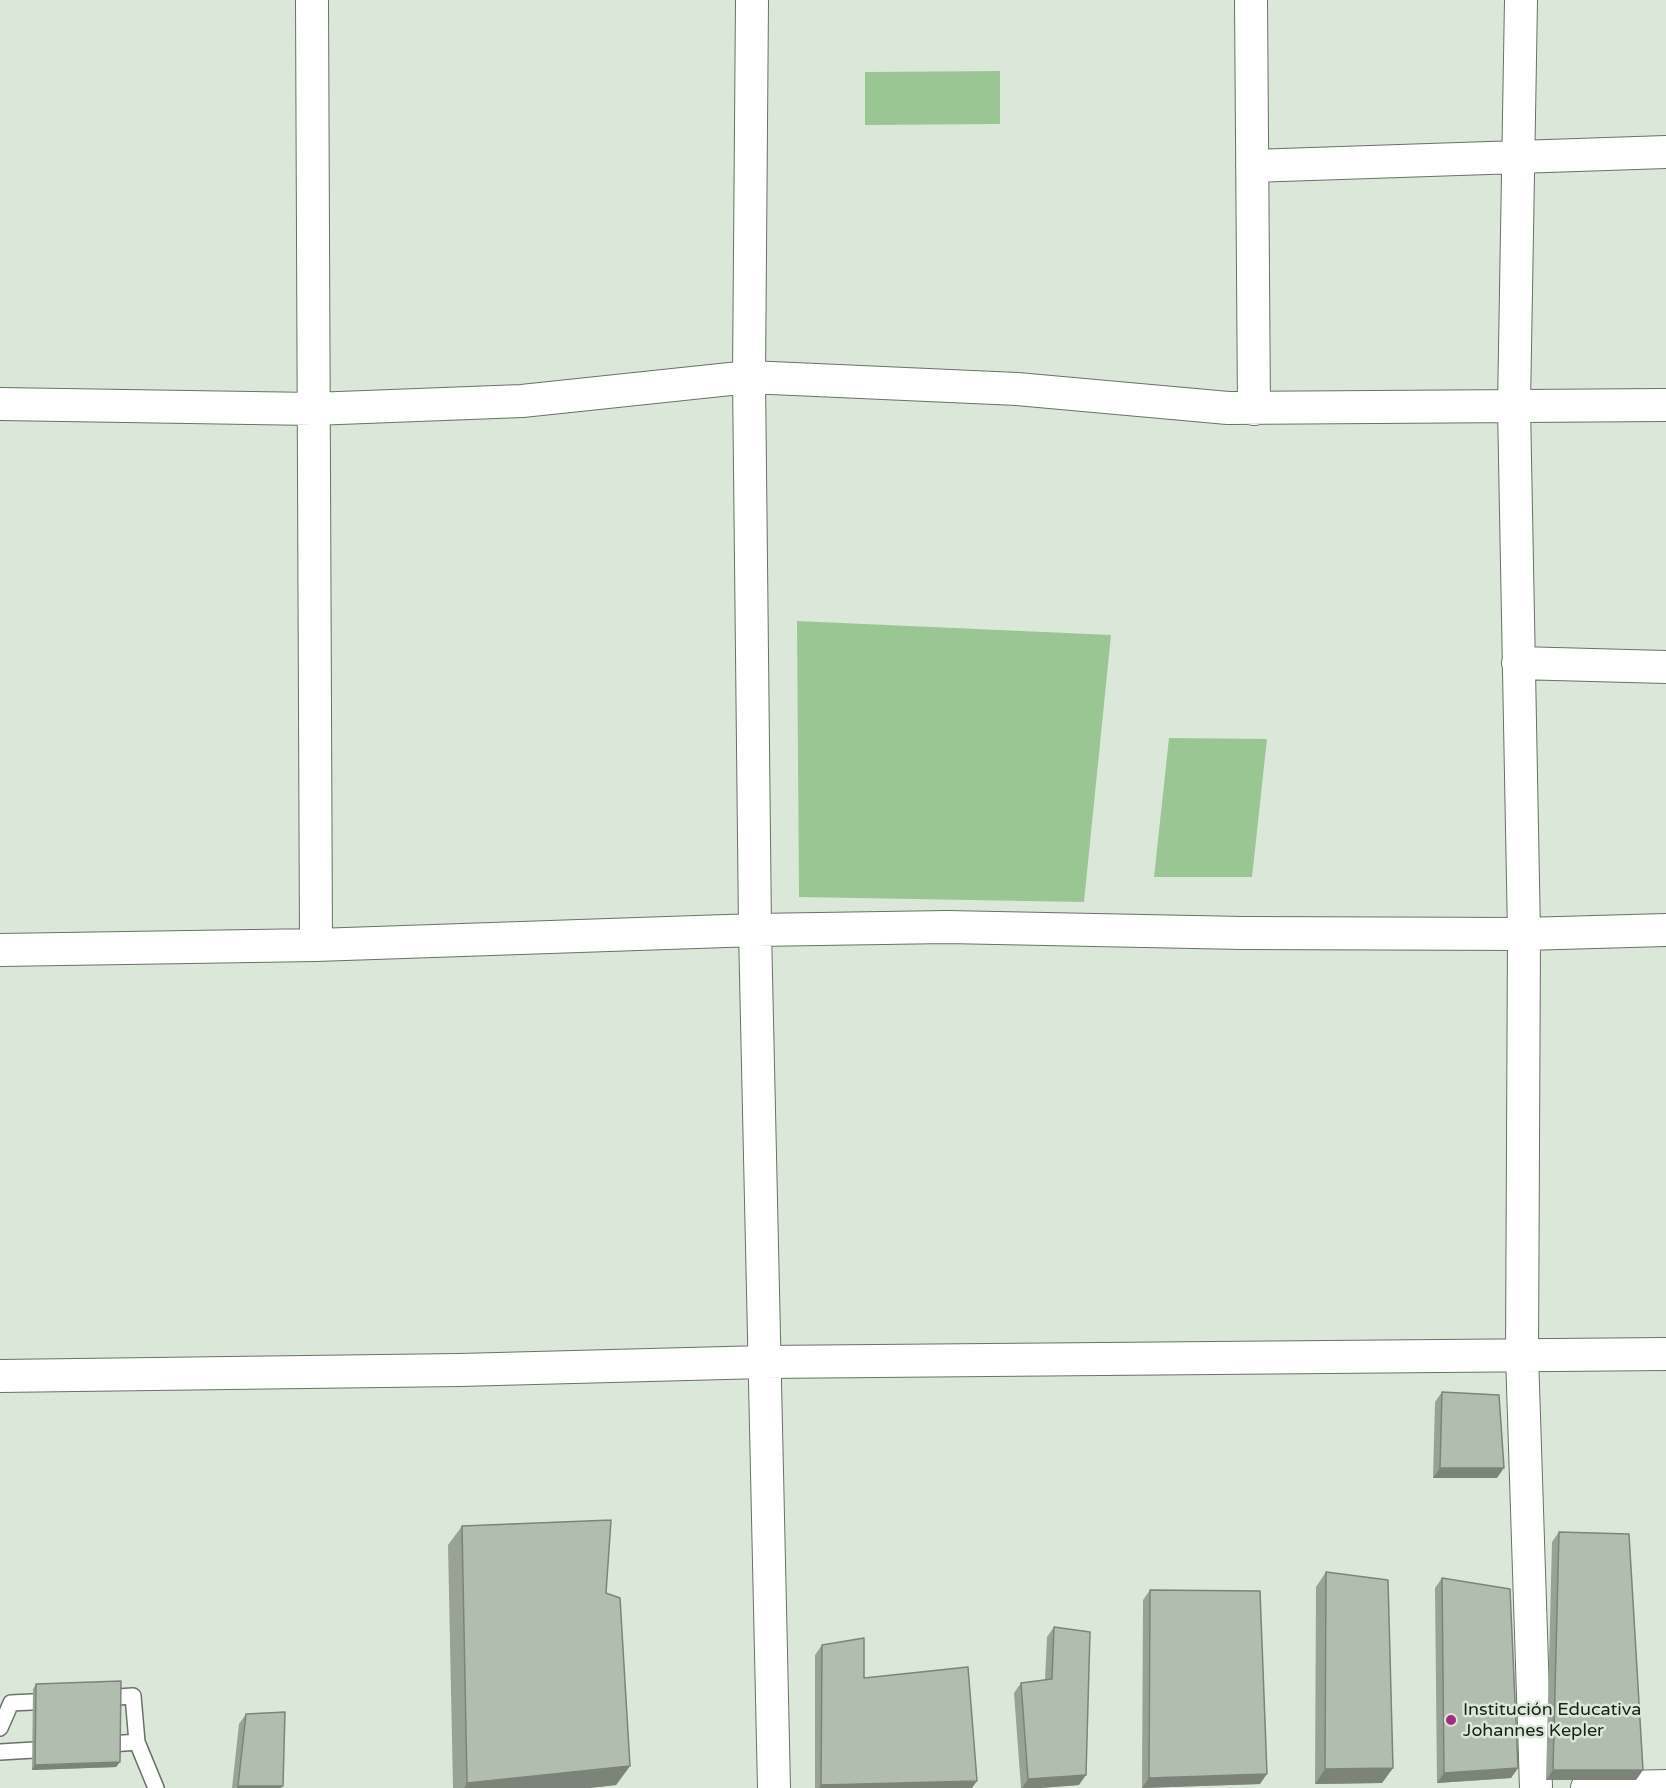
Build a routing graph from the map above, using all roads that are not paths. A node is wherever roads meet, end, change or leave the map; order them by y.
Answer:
1 (312, 0) edge
2 (752, 0) edge
3 (1251, 0) edge
4 (1521, 0) edge
5 (1666, 152) edge
6 (1520, 155) junction
7 (1252, 166) junction
8 (749, 376) junction
9 (0, 404) edge
10 (1666, 405) edge
11 (1514, 406) junction
12 (313, 409) junction
13 (1254, 409) junction
14 (1518, 663) junction
15 (1666, 667) edge
16 (755, 930) junction
17 (1666, 930) edge
18 (1524, 934) junction
19 (316, 945) junction
20 (0, 950) edge
21 (1666, 1354) edge
22 (1522, 1355) junction
23 (764, 1362) junction
24 (0, 1376) edge
25 (89, 1698) edge
26 (67, 1700) edge
27 (0, 1728) edge
28 (137, 1742) junction
29 (0, 1752) edge
30 (1666, 1786) edge
31 (156, 1788) edge
32 (774, 1788) edge
33 (1536, 1788) edge
34 (1587, 1788) edge

1 - 12 street
2 - 8 street
3 - 7 street
4 - 6 street
5 - 6 street
6 - 7 street
6 - 11 street
7 - 13 street
8 - 12 street
8 - 13 street
8 - 16 street
9 - 12 street
10 - 11 street
11 - 13 street
11 - 14 street
12 - 19 street
14 - 15 street
14 - 18 street
16 - 18 street
16 - 19 street
16 - 23 street
17 - 18 street
18 - 22 street
19 - 20 street
21 - 22 street
22 - 23 street
22 - 33 street
23 - 24 street
23 - 32 street
25 - 28 lane
26 - 27 lane
28 - 29 lane
28 - 31 lane
30 - 34 street

